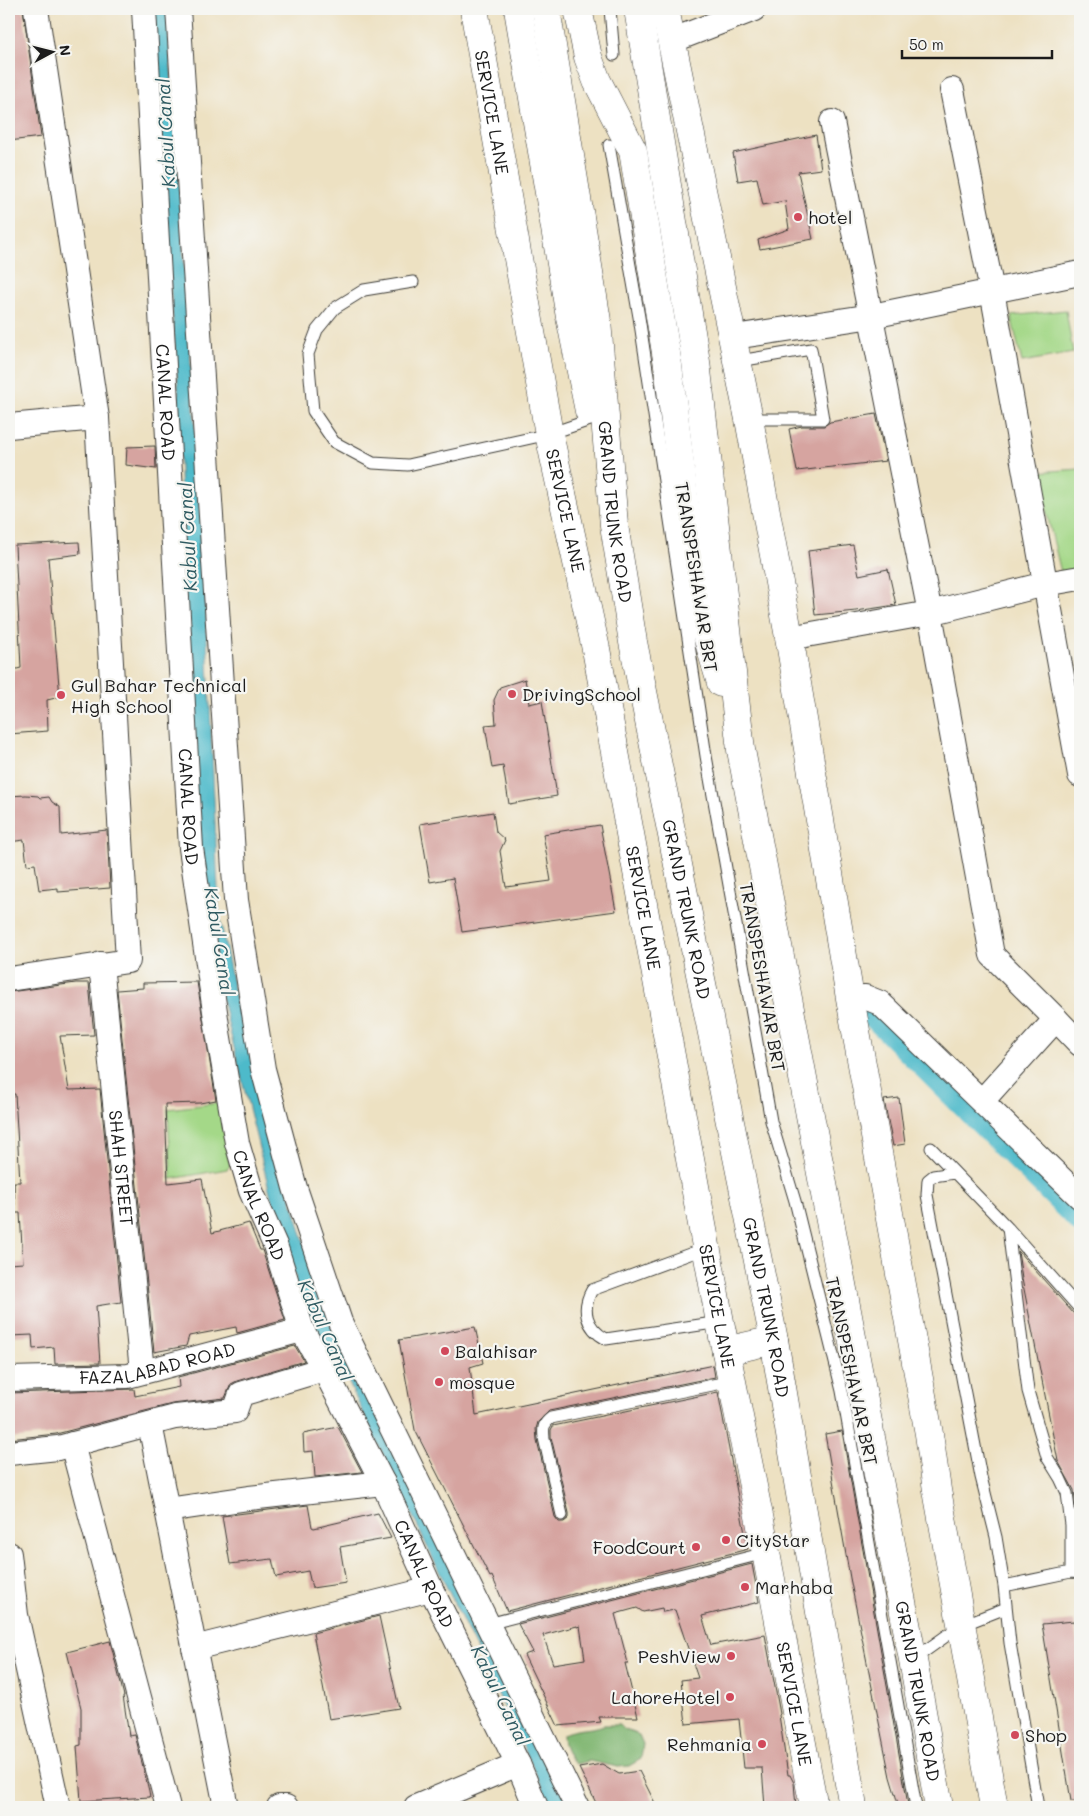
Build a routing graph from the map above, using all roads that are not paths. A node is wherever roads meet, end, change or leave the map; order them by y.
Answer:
1 (36, 9) edge
2 (144, 9) edge
3 (178, 9) edge
4 (474, 9) edge
5 (518, 9) edge
6 (546, 9) edge
7 (578, 9) edge
8 (610, 9) edge
9 (638, 9) edge
10 (665, 9) edge
11 (754, 9) edge
12 (671, 42) junction
13 (614, 55) dead end
14 (952, 90) dead end
15 (832, 122) dead end
16 (609, 145) dead end
17 (720, 272) junction
18 (1080, 273) edge
19 (682, 275) junction
20 (413, 282) dead end
21 (992, 291) junction
22 (872, 316) junction
23 (736, 349) junction
24 (97, 418) junction
25 (749, 419) junction
26 (590, 420) junction
27 (9, 426) edge
28 (549, 434) junction
29 (614, 525) junction
30 (1080, 578) edge
31 (1045, 584) junction
32 (930, 613) junction
33 (789, 638) junction
34 (633, 642) junction
35 (596, 649) junction
36 (742, 750) junction
37 (1080, 775) edge
38 (102, 964) junction
39 (9, 979) edge
40 (850, 998) junction
41 (1056, 1019) junction
42 (1080, 1044) edge
43 (982, 1100) junction
44 (931, 1148) dead end
45 (954, 1173) junction
46 (1080, 1197) edge
47 (1008, 1228) junction
48 (706, 1248) junction
49 (1080, 1309) edge
50 (720, 1322) junction
51 (302, 1330) junction
52 (774, 1340) junction
53 (726, 1351) junction
54 (324, 1369) junction
55 (142, 1371) junction
56 (9, 1379) edge
57 (732, 1381) junction
58 (150, 1424) junction
59 (72, 1444) junction
60 (9, 1453) edge
61 (383, 1483) junction
62 (167, 1510) junction
63 (562, 1515) dead end
64 (9, 1554) edge
65 (765, 1554) junction
66 (1076, 1573) edge
67 (1004, 1586) junction
68 (431, 1589) junction
69 (1006, 1608) junction
70 (488, 1624) junction
71 (960, 1626) junction
72 (194, 1648) junction
73 (913, 1660) junction
74 (19, 1677) edge
75 (518, 1764) junction
76 (58, 1807) edge
77 (168, 1807) edge
78 (226, 1807) edge
79 (279, 1807) edge
80 (286, 1807) edge
81 (416, 1807) edge
82 (536, 1807) edge
83 (577, 1807) edge
84 (814, 1807) edge
85 (853, 1807) edge
86 (916, 1807) edge
87 (939, 1807) edge
88 (994, 1807) edge
89 (1038, 1807) edge

1 - 24 street
2 - 51 street, CANAL ROAD
3 - 70 street
4 - 28 main road, SERVICE LANE
5 - 26 main road
6 - 29 main road, GRAND TRUNK ROAD
7 - 36 main road
8 - 13 lane
9 - 19 main road, GRAND TRUNK ROAD
10 - 12 main road
11 - 12 street
12 - 17 main road
14 - 21 street
15 - 22 street
16 - 86 lane, TRANSPESHAWAR BRT
17 - 19 main road
17 - 23 main road
18 - 21 street
19 - 36 main road, GRAND TRUNK ROAD
20 - 28 lane
21 - 22 street
21 - 31 street
22 - 23 street
22 - 32 street
23 - 25 main road
23 - 25 lane
24 - 27 street
24 - 38 street
25 - 33 main road
26 - 28 lane
26 - 29 main road
28 - 35 main road, SERVICE LANE
29 - 34 main road, GRAND TRUNK ROAD
30 - 31 street
31 - 32 street
31 - 37 street
32 - 33 street
32 - 41 street
33 - 40 main road
34 - 35 main road
34 - 52 main road, GRAND TRUNK ROAD
35 - 48 main road, SERVICE LANE
36 - 73 main road, GRAND TRUNK ROAD
38 - 39 street
38 - 55 street, SHAH STREET
40 - 43 street
40 - 71 main road
41 - 42 street
41 - 43 street
43 - 46 street
44 - 45 lane
45 - 47 lane
45 - 67 lane
47 - 49 lane
47 - 66 lane
48 - 50 main road, SERVICE LANE
48 - 50 lane
50 - 53 main road, SERVICE LANE
51 - 54 street, CANAL ROAD
51 - 55 street, FAZALABAD ROAD
52 - 53 main road
52 - 85 main road, GRAND TRUNK ROAD
53 - 57 main road, SERVICE LANE
54 - 58 street
54 - 61 street, CANAL ROAD
55 - 56 street, FAZALABAD ROAD
57 - 63 lane
57 - 65 main road, SERVICE LANE
58 - 59 street
58 - 62 street
59 - 60 street
59 - 77 street
61 - 62 street
61 - 68 street, CANAL ROAD
62 - 72 street
64 - 74 street
65 - 70 lane
65 - 84 main road, SERVICE LANE
66 - 67 lane
67 - 69 lane
68 - 72 street
68 - 75 street, CANAL ROAD
69 - 71 lane
69 - 89 lane
70 - 83 street
71 - 73 lane
71 - 88 main road
72 - 78 street
73 - 87 main road, GRAND TRUNK ROAD
74 - 76 street
75 - 81 street
75 - 82 street, CANAL ROAD
79 - 80 street

